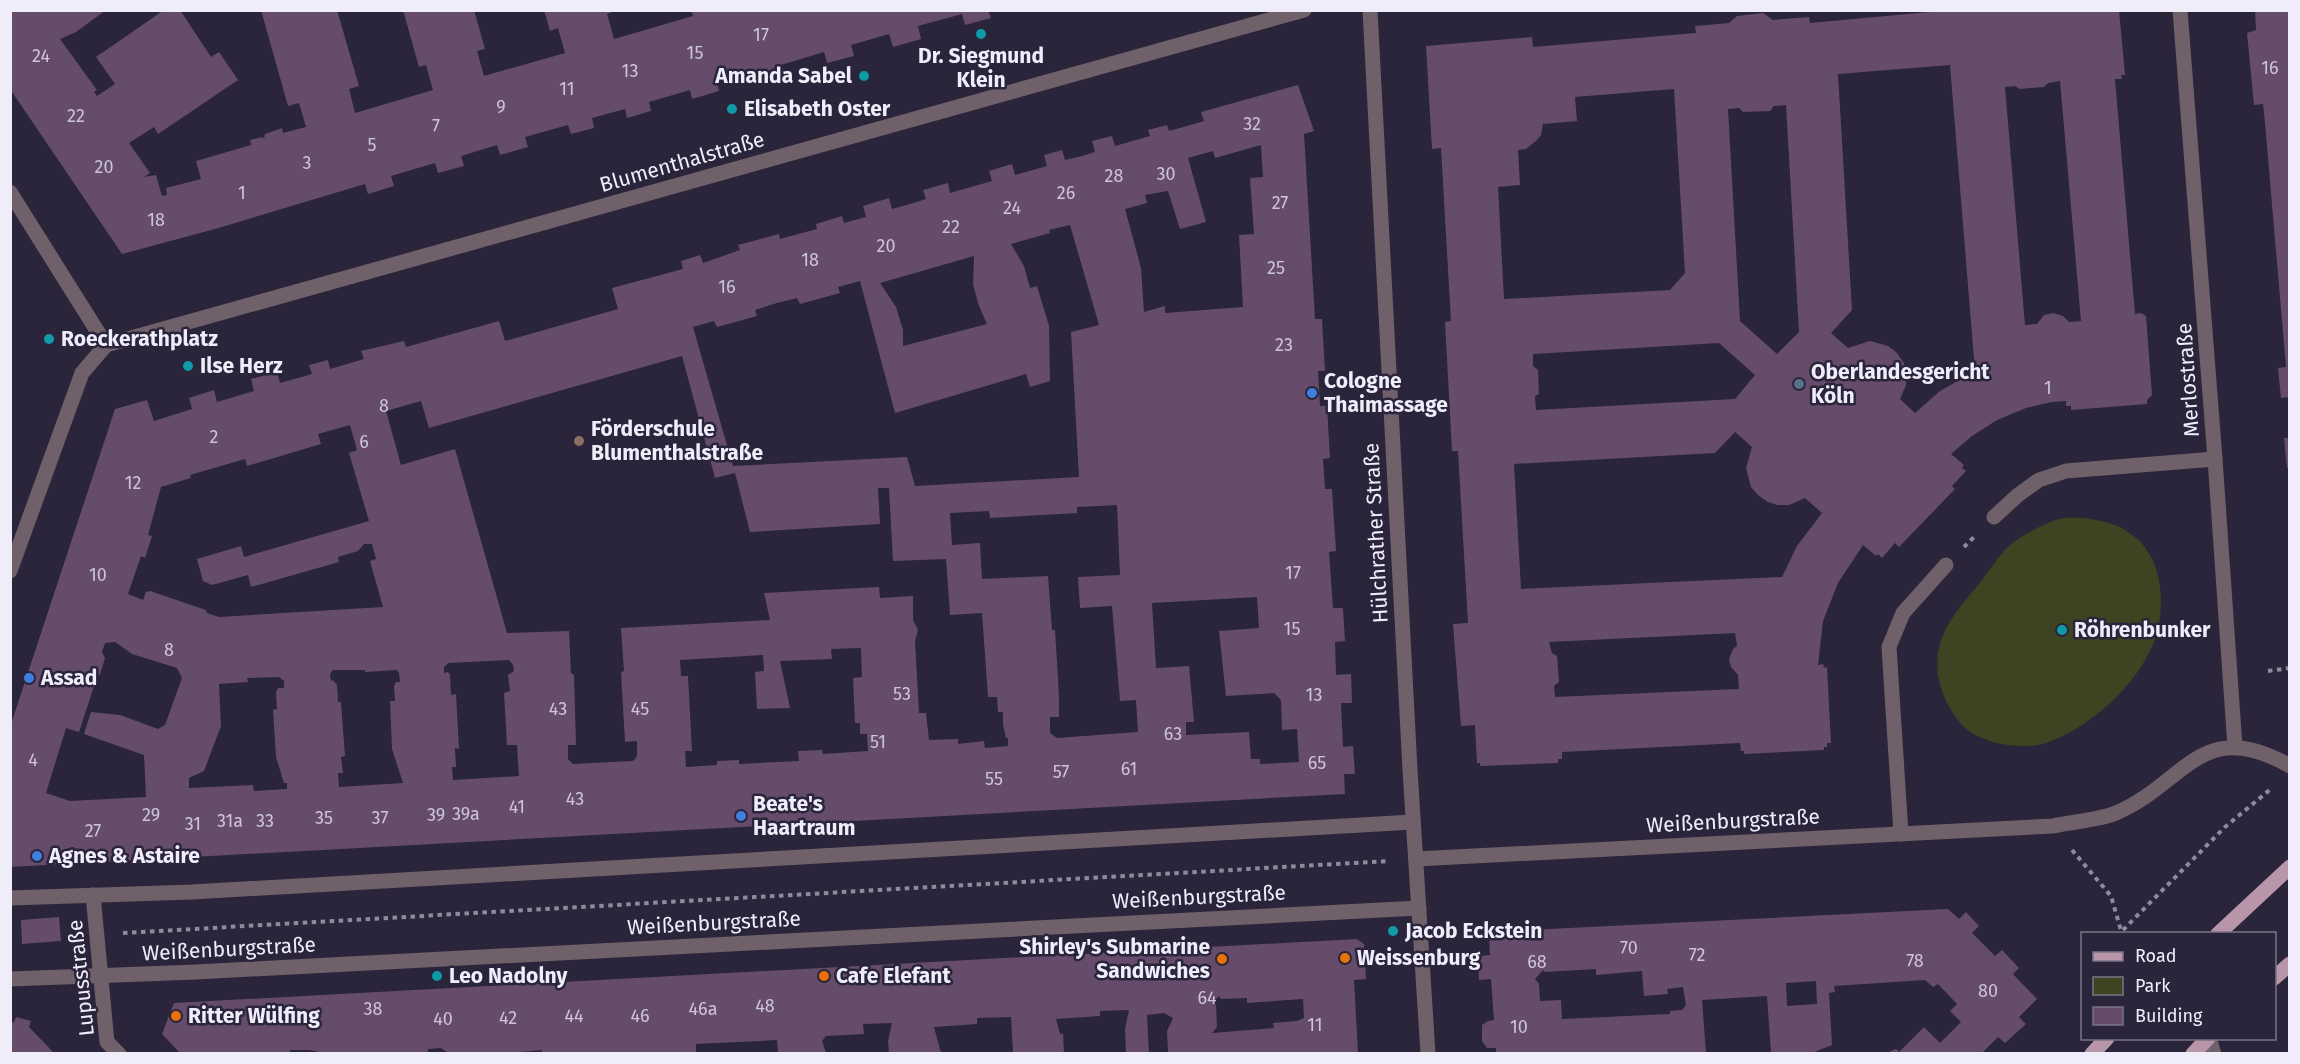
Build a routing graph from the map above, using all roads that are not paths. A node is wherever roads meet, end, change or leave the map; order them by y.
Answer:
1 (1305, 10) edge
2 (1370, 10) edge
3 (2180, 10) edge
4 (10, 192) edge
5 (106, 345) junction
6 (2215, 459) junction
7 (1994, 517) road end
8 (1946, 565) road end
9 (10, 572) edge
10 (2235, 747) junction
11 (2289, 766) edge
12 (1413, 822) junction
13 (1901, 834) junction
14 (1416, 859) junction
15 (2289, 867) edge
16 (93, 895) junction
17 (10, 898) edge
18 (1419, 908) junction
19 (2219, 932) edge
20 (2289, 964) edge
21 (101, 976) junction
22 (2276, 976) edge
23 (10, 980) edge
24 (2105, 1040) edge
25 (2207, 1040) edge
26 (119, 1053) edge
27 (1428, 1053) edge
28 (2092, 1053) edge
29 (2193, 1053) edge

1 - 5 street, Blumenthalstraße
2 - 12 street, Hülchrather Straße
3 - 6 street, Merlostraße
4 - 5 street
5 - 9 street
6 - 7 street
6 - 10 street, Merlostraße
8 - 13 street
10 - 11 street
10 - 13 street, Weißenburgstraße
12 - 14 street, Hülchrather Straße
12 - 16 street
13 - 14 street, Weißenburgstraße
14 - 18 street, Hülchrather Straße
15 - 19 main road
16 - 17 street
16 - 21 street, Lupusstraße
18 - 21 street, Weißenburgstraße
18 - 27 street, Hülchrather Straße
20 - 22 main road
21 - 23 street, Weißenburgstraße
21 - 26 street, Lupusstraße
24 - 28 main road
25 - 29 main road

